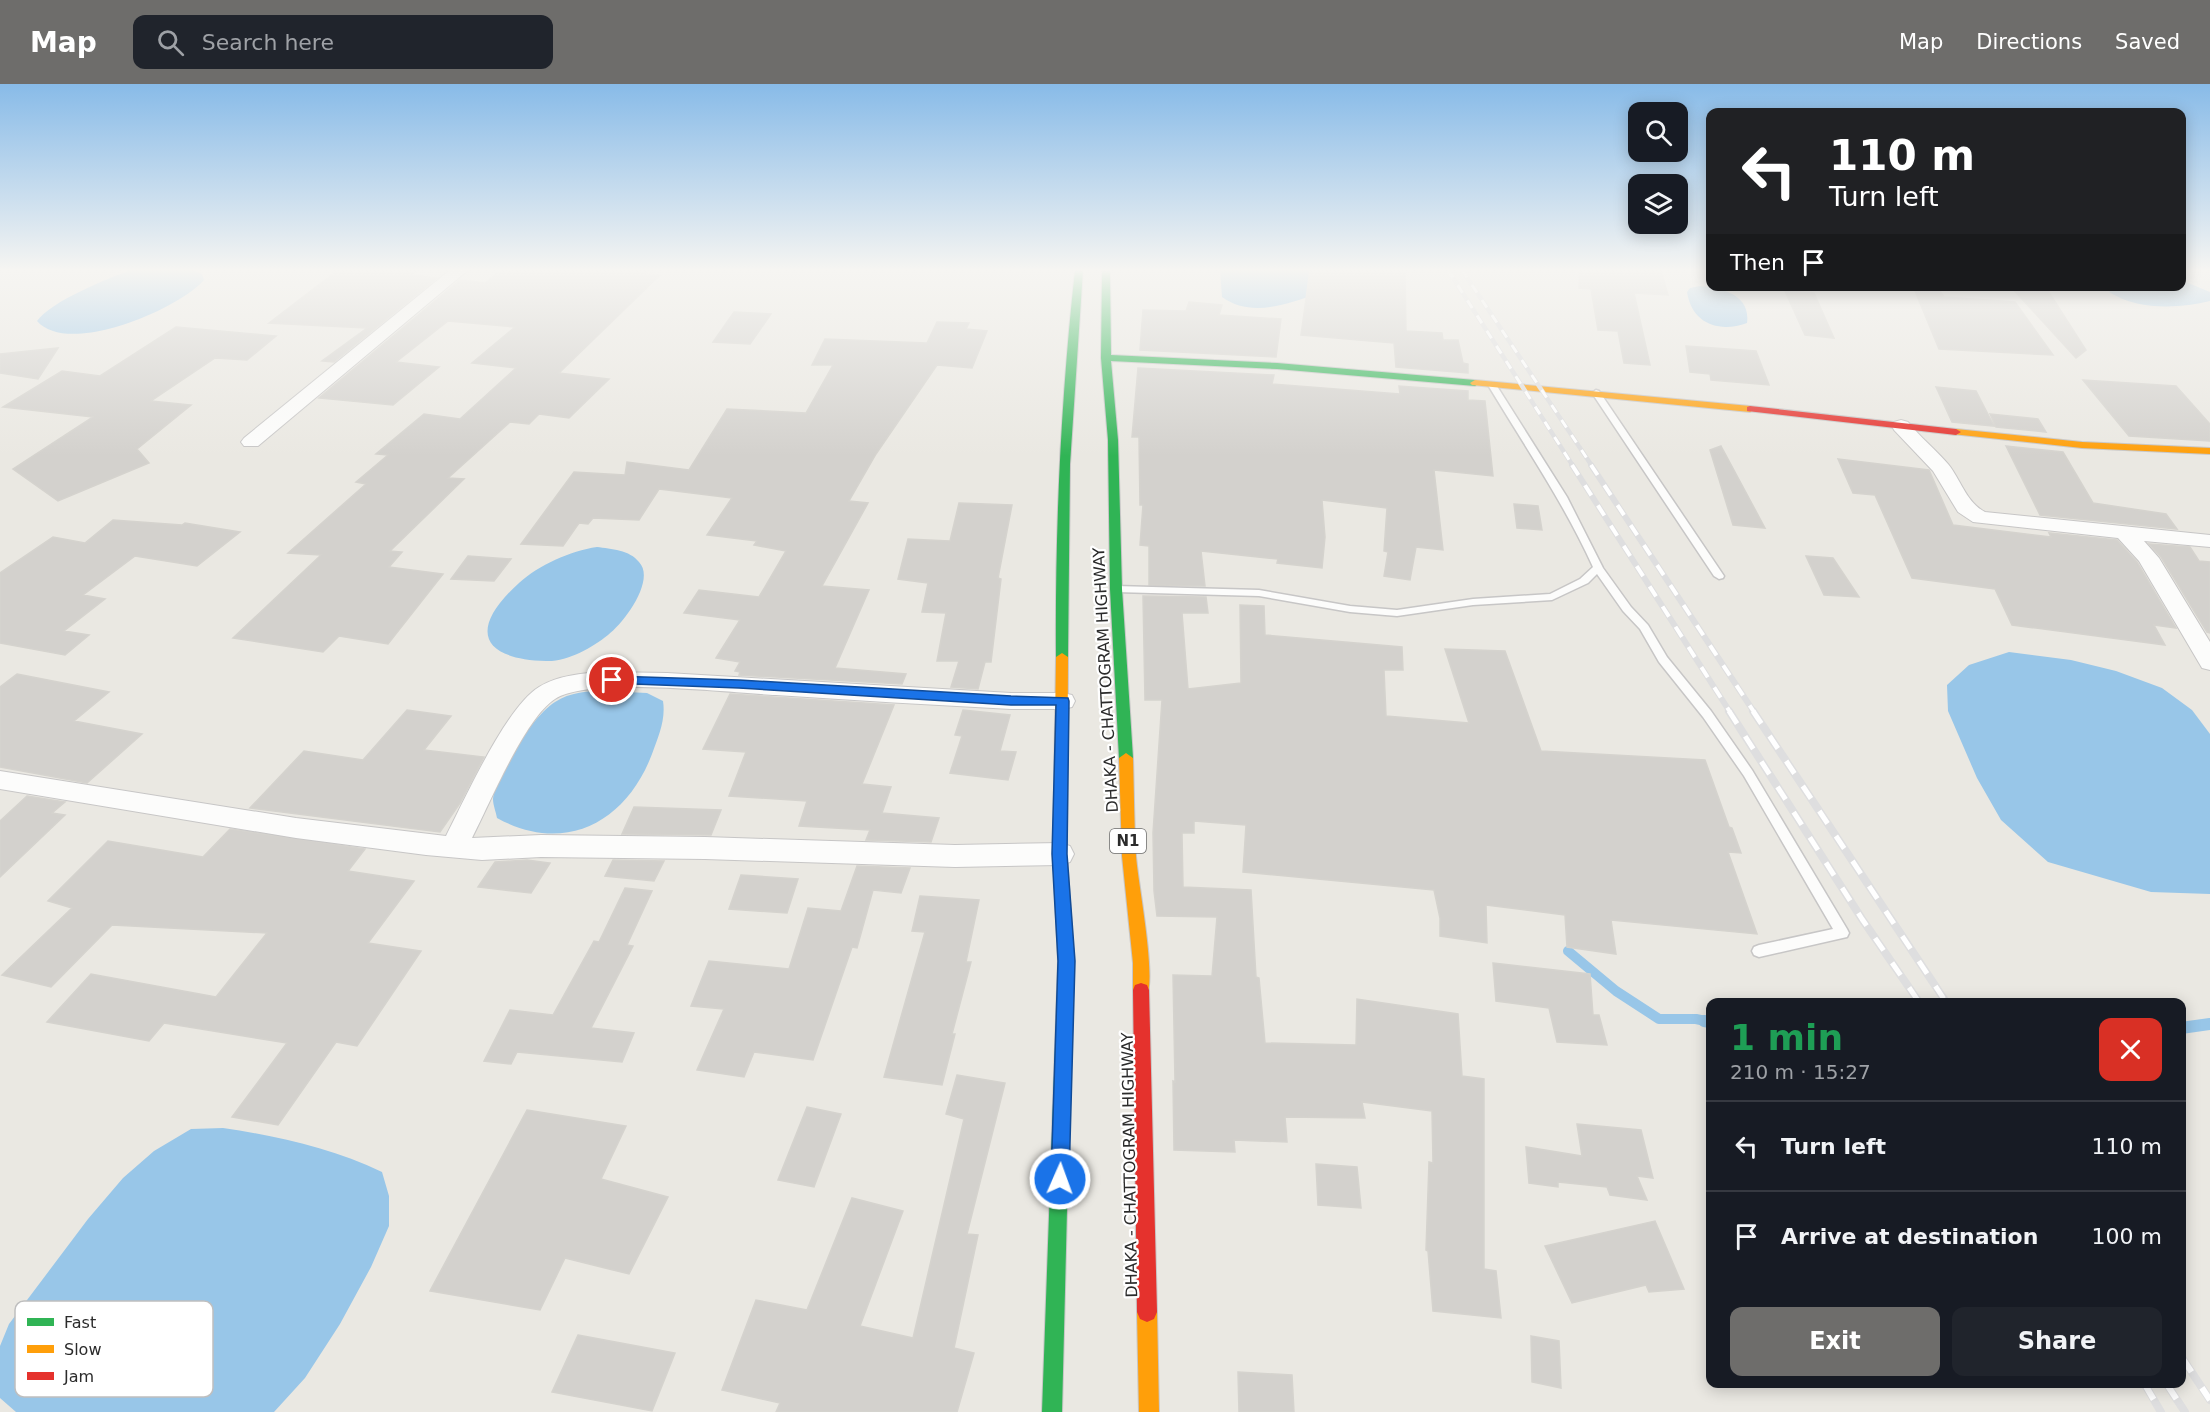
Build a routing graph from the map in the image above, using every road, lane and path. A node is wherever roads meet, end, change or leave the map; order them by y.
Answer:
1 (385, 332) edge
2 (1073, 332) edge
3 (1106, 332) edge
4 (1106, 358) junction
5 (1492, 385) junction
6 (1596, 393) junction
7 (1901, 426) junction
8 (251, 442) dead end
9 (2210, 451) edge
10 (2123, 531) junction
11 (2210, 541) edge
12 (1598, 568) junction
13 (1719, 576) dead end
14 (1116, 589) junction
15 (2210, 662) edge
16 (1063, 701) junction
17 (0, 780) edge
18 (455, 845) junction
19 (1060, 854) junction
20 (1759, 951) dead end
21 (1052, 1412) edge
22 (1149, 1412) edge

1 - 8 street
2 - 16 main road
3 - 4 main road, DHAKA - CHATTOGRAM HIGHWAY / N1
4 - 5 main road
4 - 14 main road, DHAKA - CHATTOGRAM HIGHWAY / N1
5 - 6 main road
5 - 12 lane
6 - 7 main road
6 - 13 lane
7 - 9 main road
7 - 10 street
10 - 11 street
10 - 15 street
12 - 14 lane
12 - 20 lane
14 - 22 main road, DHAKA - CHATTOGRAM HIGHWAY / N1
16 - 18 street
16 - 19 main road
17 - 18 street
18 - 19 street
19 - 21 main road

